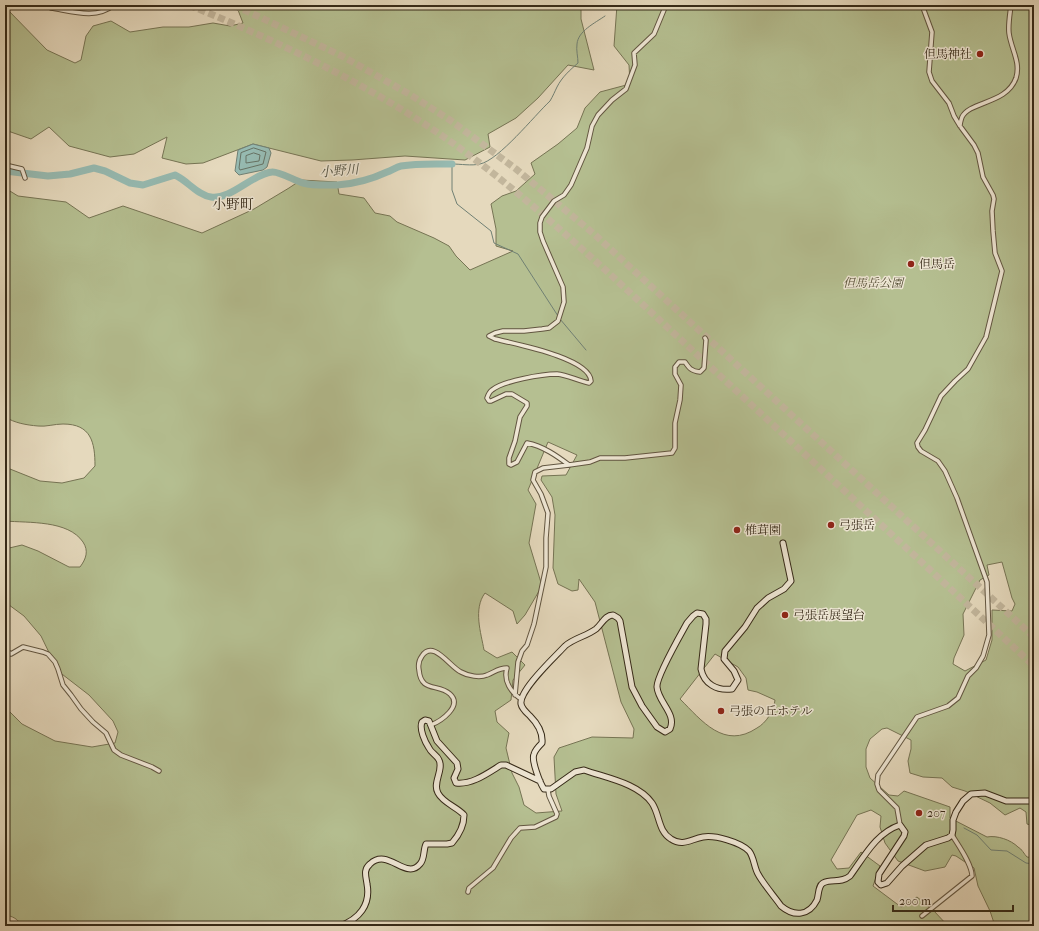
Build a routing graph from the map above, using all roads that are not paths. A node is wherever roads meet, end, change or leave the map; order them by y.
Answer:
1 (7, 5) edge
2 (44, 5) edge
3 (114, 5) edge
4 (666, 5) edge
5 (922, 5) edge
6 (1011, 5) edge
7 (5, 12) edge
8 (960, 126) junction
9 (5, 165) edge
10 (25, 178) dead end
11 (705, 338) dead end
12 (569, 466) junction
13 (783, 543) dead end
14 (5, 650) edge
15 (515, 695) junction
16 (521, 699) junction
17 (431, 725) junction
18 (159, 771) dead end
19 (540, 781) junction
20 (548, 790) junction
21 (1034, 801) edge
22 (900, 825) junction
23 (952, 835) junction
24 (468, 892) dead end
25 (922, 916) dead end
26 (340, 926) edge

1 - 7 street
2 - 3 street
4 - 12 street
5 - 8 street
6 - 8 street
8 - 22 street
9 - 10 street
11 - 12 street
12 - 15 street
13 - 16 street
14 - 18 street
15 - 16 street
15 - 17 street
16 - 19 street
17 - 19 street
17 - 26 street
19 - 20 street
20 - 22 street
20 - 24 street
21 - 23 street
22 - 23 street
23 - 25 street

